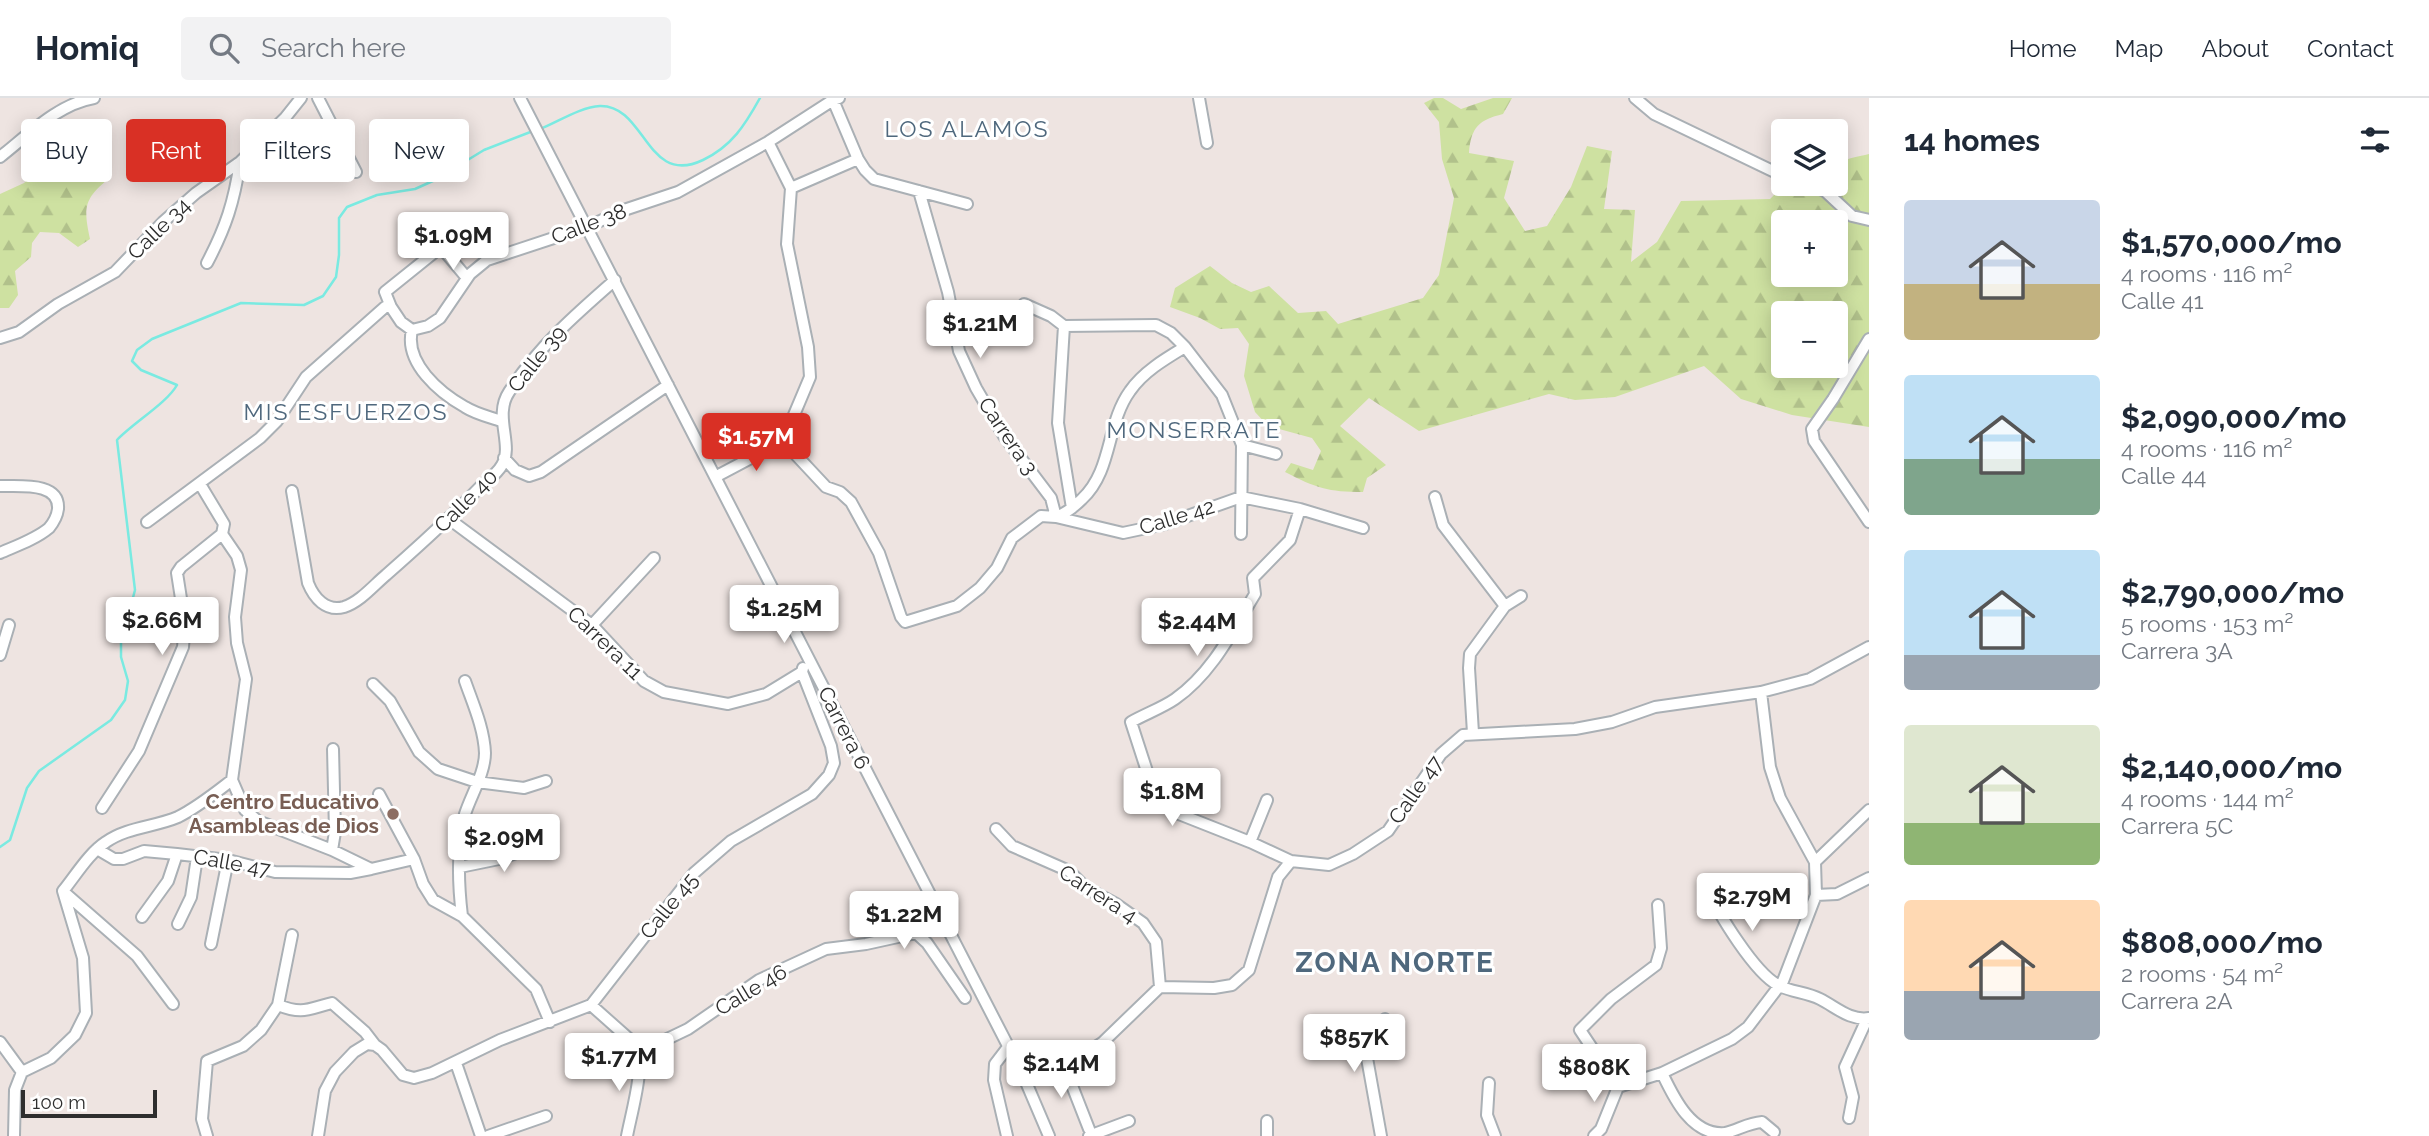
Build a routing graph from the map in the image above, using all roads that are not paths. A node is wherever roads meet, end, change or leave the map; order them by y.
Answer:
1 (94, 98) edge
2 (301, 98) edge
3 (318, 98) edge
4 (520, 98) edge
5 (1199, 98) edge
6 (1635, 98) edge
7 (836, 99) edge
8 (284, 119) edge
9 (768, 142) junction
10 (1207, 143) dead end
11 (0, 157) edge
12 (858, 159) junction
13 (240, 162) joint
14 (1771, 170) edge
15 (356, 172) dead end
16 (791, 188) junction
17 (919, 191) junction
18 (1830, 196) edge
19 (967, 204) dead end
20 (1869, 220) edge
21 (587, 227) junction
22 (208, 263) dead end
23 (467, 278) junction
24 (615, 280) junction
25 (1024, 304) dead end
26 (391, 307) junction
27 (1063, 326) junction
28 (412, 330) junction
29 (0, 338) edge
30 (1869, 339) edge
31 (1185, 347) junction
32 (668, 385) junction
33 (501, 421) junction
34 (783, 441) junction
35 (1242, 445) junction
36 (1276, 454) dead end
37 (504, 458) junction
38 (715, 477) junction
39 (200, 484) junction
40 (0, 486) edge
41 (292, 491) dead end
42 (1241, 497) junction
43 (1435, 497) dead end
44 (1864, 505) edge
45 (1072, 508) junction
46 (1300, 509) junction
47 (1056, 517) junction
48 (449, 519) junction
49 (147, 522) dead end
50 (1869, 522) edge
51 (1363, 528) dead end
52 (222, 534) junction
53 (1241, 534) dead end
54 (0, 553) edge
55 (653, 558) dead end
56 (1521, 596) dead end
57 (1505, 606) junction
58 (9, 625) dead end
59 (592, 625) junction
60 (1869, 647) edge
61 (0, 655) edge
62 (807, 655) junction
63 (802, 672) junction
64 (465, 681) dead end
65 (373, 684) dead end
66 (1761, 692) junction
67 (1473, 733) junction
68 (333, 750) dead end
69 (232, 780) junction
70 (546, 781) dead end
71 (477, 782) junction
72 (379, 794) dead end
73 (1267, 800) dead end
74 (102, 808) dead end
75 (1869, 810) edge
76 (996, 829) dead end
77 (1250, 842) junction
78 (539, 845) dead end
79 (97, 849) junction
80 (332, 850) junction
81 (177, 854) junction
82 (197, 857) junction
83 (414, 859) junction
84 (228, 860) junction
85 (1291, 861) junction
86 (1815, 863) junction
87 (460, 867) junction
88 (371, 869) junction
89 (1869, 878) edge
90 (1711, 880) dead end
91 (63, 891) junction
92 (1816, 895) junction
93 (1658, 905) dead end
94 (462, 916) junction
95 (142, 918) dead end
96 (178, 924) dead end
97 (292, 935) dead end
98 (211, 944) dead end
99 (1780, 986) junction
100 (1160, 987) junction
101 (965, 999) dead end
102 (173, 1004) dead end
103 (278, 1005) junction
104 (591, 1005) junction
105 (1868, 1018) edge
106 (1385, 1019) dead end
107 (550, 1022) junction
108 (0, 1042) edge
109 (375, 1045) junction
110 (1008, 1047) junction
111 (640, 1052) junction
112 (1062, 1060) junction
113 (456, 1063) junction
114 (22, 1072) junction
115 (1662, 1073) junction
116 (1023, 1075) junction
117 (1489, 1083) dead end
118 (1618, 1087) junction
119 (546, 1116) dead end
120 (1849, 1118) dead end
121 (1129, 1121) dead end
122 (1267, 1121) dead end
123 (515, 1132) edge
124 (1089, 1132) edge
125 (1774, 1132) dead end
126 (14, 1136) edge
127 (206, 1136) edge
128 (318, 1136) edge
129 (481, 1136) edge
130 (488, 1136) edge
131 (627, 1136) edge
132 (1007, 1136) edge
133 (1049, 1136) edge
134 (1267, 1136) edge
135 (1381, 1136) edge
136 (1495, 1136) edge
137 (1594, 1136) edge

1 - 11 street
2 - 8 street, Calle 34
3 - 15 street
4 - 21 street, Carrera 6
5 - 10 street
6 - 14 street
7 - 9 street, Calle 38
7 - 12 street
9 - 16 street
9 - 21 street, Calle 38
12 - 16 street
12 - 17 street
13 - 22 street
13 - 29 street, Calle 34
16 - 34 street
17 - 19 street
17 - 47 street, Carrera 3
18 - 20 street
21 - 23 street, Calle 38
21 - 24 street, Carrera 6
23 - 26 street
23 - 28 street, Calle 38
24 - 32 street, Carrera 6
24 - 33 street, Calle 39
25 - 27 street
26 - 28 street
26 - 39 street
27 - 31 street
27 - 45 street
28 - 33 street
30 - 44 street
31 - 35 street
31 - 45 street
32 - 37 street, Calle 40
32 - 38 street, Carrera 6
33 - 37 street, Calle 39
34 - 38 street
34 - 47 street
35 - 36 street
35 - 42 street
37 - 48 street, Calle 40
38 - 62 street, Carrera 6
39 - 49 street
39 - 52 street
40 - 54 street
41 - 48 street, Calle 40
42 - 46 street, Calle 42
42 - 47 street, Calle 42
42 - 53 street
43 - 57 street
44 - 50 street
45 - 47 street
46 - 51 street, Calle 42
46 - 77 street, Calle 47
48 - 59 street, Carrera 11
52 - 69 street
52 - 74 street
55 - 59 street
56 - 57 street
57 - 67 street
58 - 61 street
59 - 63 street, Carrera 11
60 - 66 street
62 - 63 street
62 - 110 street, Carrera 6
63 - 104 street, Calle 45
64 - 71 street
65 - 71 street
66 - 67 street
66 - 86 street
67 - 85 street, Calle 47
68 - 80 street
69 - 79 street
69 - 80 street
70 - 71 street
71 - 87 street
72 - 83 street
73 - 77 street
75 - 86 street
76 - 100 street, Carrera 4
77 - 85 street, Calle 47
78 - 87 street
79 - 81 street, Calle 47
79 - 91 street
80 - 88 street
81 - 82 street, Calle 47
81 - 95 street
82 - 84 street, Calle 47
82 - 96 street
83 - 88 street, Calle 47
83 - 94 street
84 - 88 street, Calle 47
84 - 98 street
85 - 100 street
86 - 92 street
87 - 94 street
89 - 92 street
90 - 99 street
91 - 102 street
91 - 114 street
92 - 99 street
93 - 118 street
94 - 107 street
97 - 103 street
99 - 105 street
99 - 115 street
100 - 112 street
101 - 111 street, Calle 46
103 - 109 street
103 - 127 street
104 - 107 street, Calle 45
104 - 111 street
105 - 120 street
106 - 135 street
107 - 113 street, Calle 45
108 - 114 street
109 - 113 street, Calle 45
109 - 128 street
110 - 116 street, Carrera 6
110 - 132 street
111 - 131 street
112 - 116 street
112 - 124 street
113 - 129 street
114 - 126 street
115 - 118 street
115 - 125 street
116 - 133 street, Carrera 6
117 - 136 street
118 - 137 street
119 - 123 street
121 - 124 street
122 - 134 street
123 - 130 street

